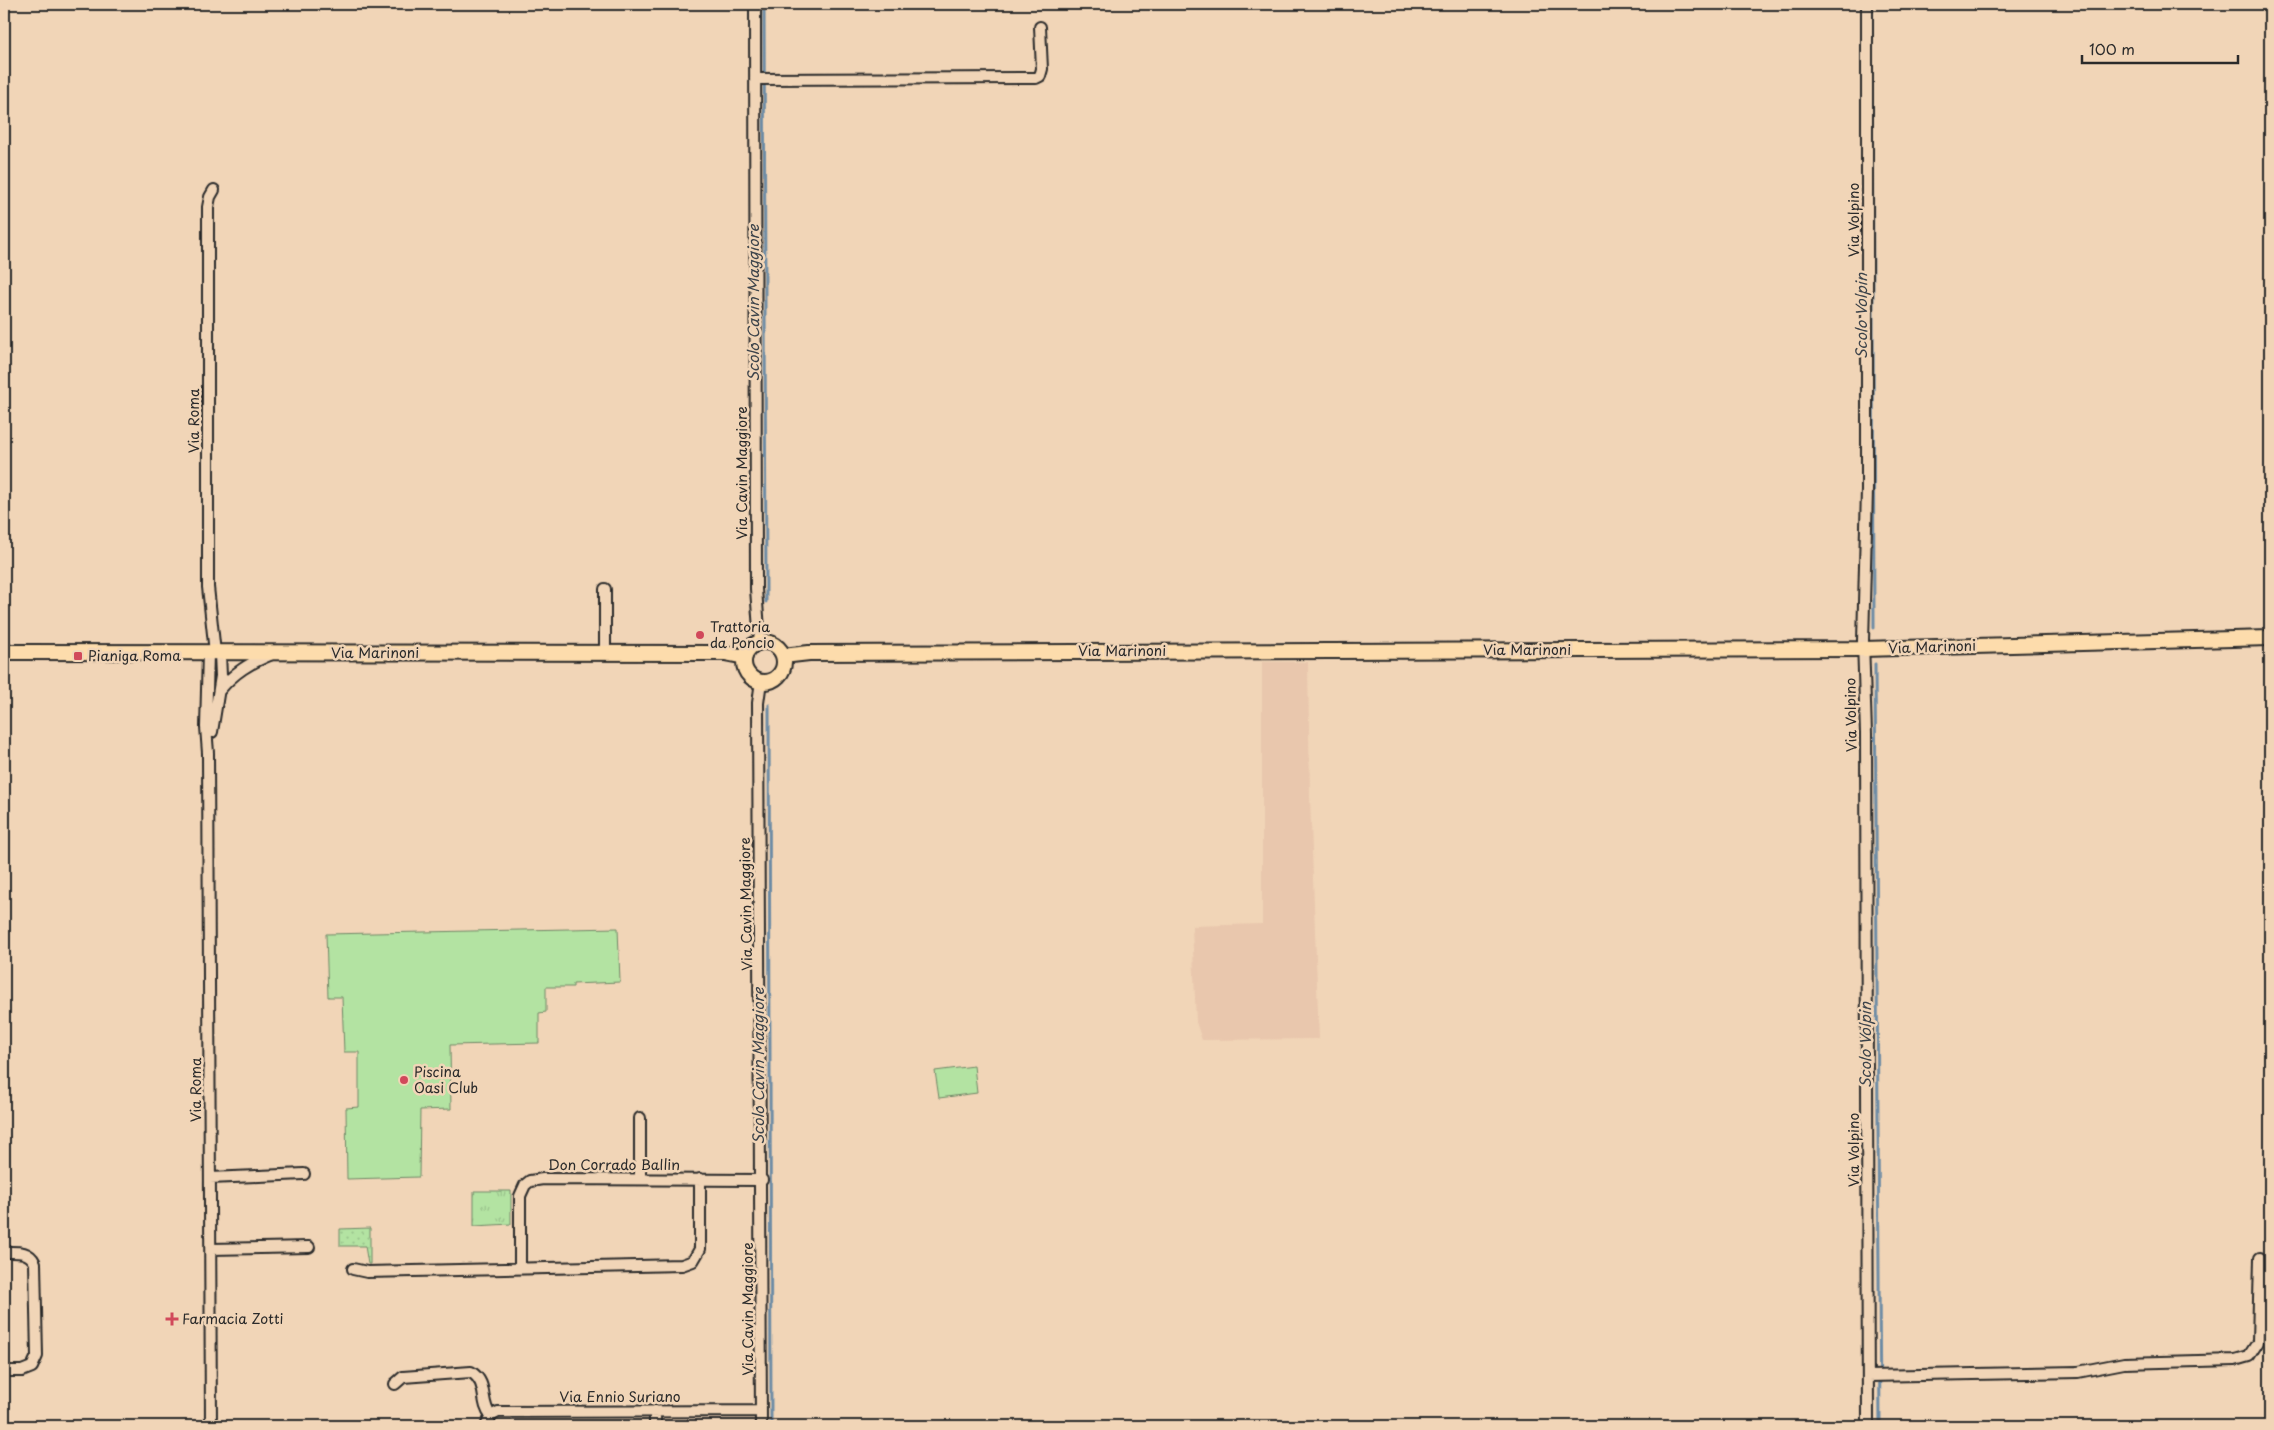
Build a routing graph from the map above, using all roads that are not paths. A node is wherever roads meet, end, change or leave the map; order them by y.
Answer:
1 (754, 4) edge
2 (1867, 4) edge
3 (1040, 28) dead end
4 (763, 80) junction
5 (214, 190) dead end
6 (605, 589) dead end
7 (2270, 638) edge
8 (760, 642) junction
9 (1863, 649) junction
10 (4, 652) edge
11 (605, 652) junction
12 (214, 653) junction
13 (274, 653) junction
14 (783, 656) junction
15 (745, 657) junction
16 (761, 681) junction
17 (218, 692) junction
18 (208, 753) junction
19 (640, 1118) dead end
20 (304, 1174) dead end
21 (210, 1178) junction
22 (640, 1179) junction
23 (700, 1179) junction
24 (762, 1180) junction
25 (309, 1247) dead end
26 (211, 1249) junction
27 (4, 1252) edge
28 (2260, 1258) dead end
29 (353, 1268) dead end
30 (520, 1270) junction
31 (4, 1371) edge
32 (1876, 1376) junction
33 (395, 1384) dead end
34 (655, 1411) junction
35 (761, 1411) junction
36 (491, 1416) junction
37 (211, 1426) edge
38 (486, 1426) edge
39 (655, 1426) edge
40 (761, 1426) edge
41 (1868, 1426) edge

1 - 4 street, Via Cavin Maggiore
2 - 9 street, Via Volpino
3 - 4 street
4 - 8 street, Via Cavin Maggiore
5 - 12 street, Via Roma
6 - 11 street
7 - 9 main road, Via Marinoni
8 - 14 main road
8 - 15 main road
9 - 14 main road, Via Marinoni
9 - 32 street, Via Volpino
10 - 12 main road, Via Marinoni
11 - 13 main road, Via Marinoni
11 - 15 main road, Via Marinoni
12 - 13 main road, Via Marinoni
12 - 17 street
12 - 18 street
13 - 17 street
14 - 16 main road
15 - 16 main road
16 - 24 street, Via Cavin Maggiore
17 - 18 street
18 - 21 street, Via Roma
19 - 22 street
20 - 21 street
21 - 26 street, Via Roma
22 - 23 street, Don Corrado Ballin
22 - 30 street, Don Corrado Ballin
23 - 24 street, Don Corrado Ballin
23 - 30 street
24 - 35 street, Via Cavin Maggiore
25 - 26 street
26 - 37 street, Via Roma
27 - 31 street
28 - 32 street
29 - 30 street
32 - 41 street, Via Volpino
33 - 36 street
34 - 35 street, Via Ennio Suriano
34 - 36 street, Via Ennio Suriano
34 - 39 street
35 - 40 street, Via Cavin Maggiore
36 - 38 street

